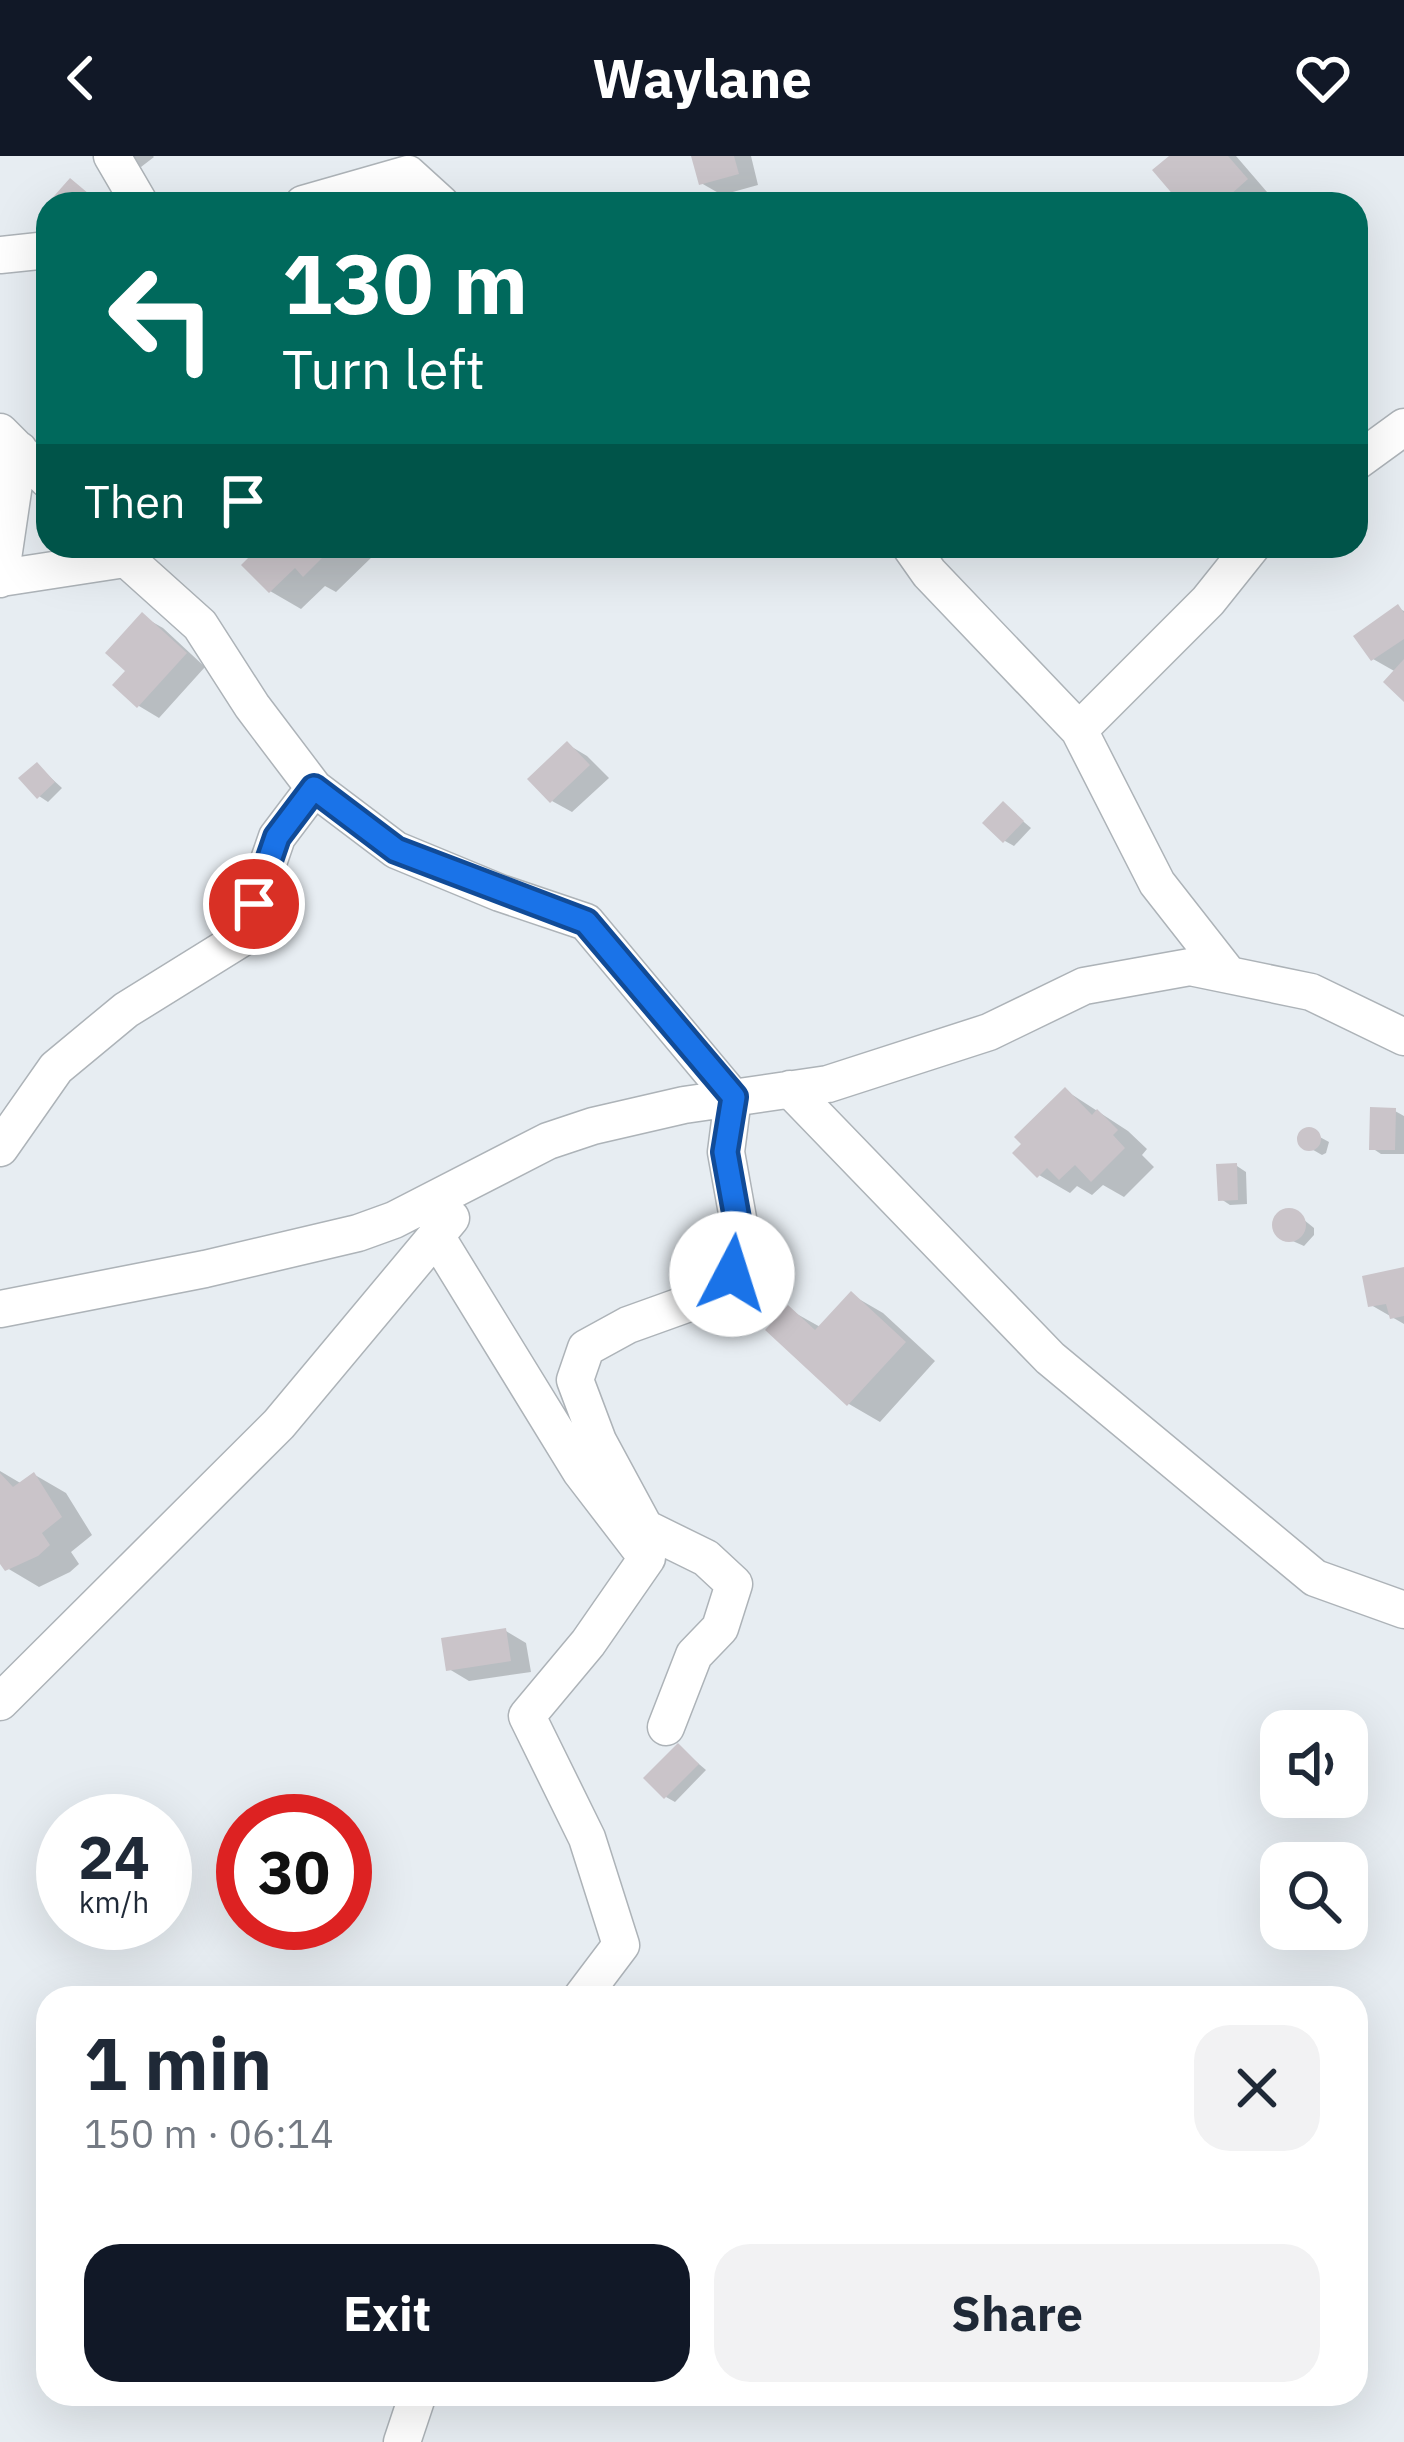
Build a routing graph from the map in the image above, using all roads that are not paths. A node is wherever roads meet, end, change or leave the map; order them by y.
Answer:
1 (112, 156) edge
2 (133, 192) edge
3 (345, 192) edge
4 (427, 192) edge
5 (36, 251) edge
6 (0, 255) edge
7 (1404, 427) edge
8 (10, 441) edge
9 (1368, 453) edge
10 (36, 468) edge
11 (92, 558) edge
12 (125, 558) edge
13 (918, 558) edge
14 (1242, 558) edge
15 (0, 579) edge
16 (1079, 730) junction
17 (314, 788) junction
18 (1229, 975) junction
19 (1404, 1037) edge
20 (790, 1089) junction
21 (734, 1097) junction
22 (0, 1148) edge
23 (488, 1173) junction
24 (436, 1236) junction
25 (0, 1309) edge
26 (1404, 1610) edge
27 (0, 1702) edge
28 (666, 1726) dead end
29 (590, 1986) edge
30 (414, 2406) edge
31 (402, 2442) edge

1 - 2 street
3 - 4 street
5 - 6 street
7 - 9 street
8 - 10 street
8 - 15 street
11 - 15 street
12 - 17 street
13 - 16 street
14 - 16 street
16 - 18 street
17 - 21 street
17 - 22 street
18 - 19 street
18 - 20 street
20 - 21 street
20 - 26 street
21 - 23 street
21 - 28 street
23 - 24 street
23 - 25 street
24 - 27 street
24 - 29 street
30 - 31 street

